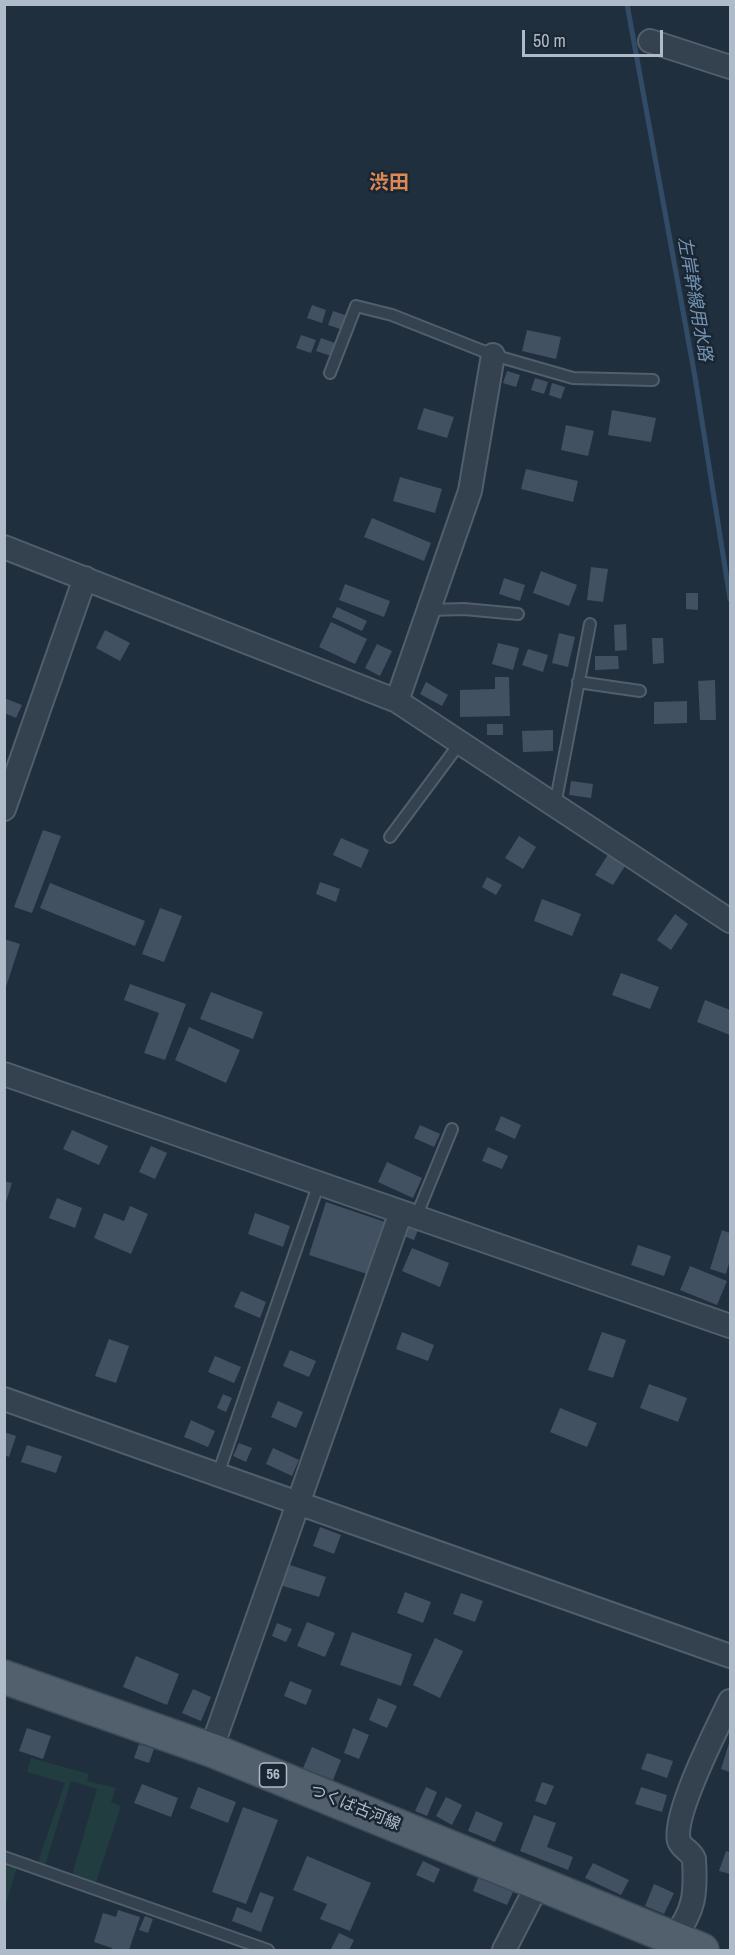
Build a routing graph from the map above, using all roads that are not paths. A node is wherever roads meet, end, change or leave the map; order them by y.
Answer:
1 (650, 41) dead end
2 (730, 67) edge
3 (493, 356) junction
4 (330, 373) dead end
5 (653, 380) dead end
6 (4, 547) edge
7 (85, 578) junction
8 (429, 610) junction
9 (519, 614) dead end
10 (590, 624) dead end
11 (578, 682) junction
12 (640, 691) dead end
13 (397, 701) junction
14 (460, 743) junction
15 (555, 806) junction
16 (4, 809) edge
17 (390, 837) dead end
18 (730, 921) edge
19 (4, 1074) edge
20 (452, 1129) dead end
21 (319, 1183) junction
22 (408, 1214) junction
23 (730, 1326) edge
24 (4, 1399) edge
25 (218, 1474) junction
26 (298, 1503) junction
27 (730, 1656) edge
28 (4, 1677) edge
29 (730, 1701) edge
30 (211, 1750) junction
31 (4, 1857) edge
32 (539, 1882) junction
33 (688, 1944) edge
34 (268, 1950) edge
35 (504, 1950) edge

1 - 2 street
3 - 4 lane
3 - 5 lane
3 - 8 street
6 - 7 street
7 - 13 street
7 - 16 street
8 - 9 lane
8 - 13 street
10 - 11 lane
11 - 12 lane
11 - 15 lane
13 - 14 street
14 - 15 street
14 - 17 lane
15 - 18 street
19 - 21 street
20 - 22 lane
21 - 22 street
21 - 25 lane
22 - 23 street
22 - 26 street
24 - 25 street
25 - 26 street
26 - 27 street
26 - 30 street
28 - 30 main road, つくば古河線 / 56
29 - 33 street
30 - 32 main road, つくば古河線 / 56
31 - 34 lane
32 - 33 main road, つくば古河線 / 56
32 - 35 street

